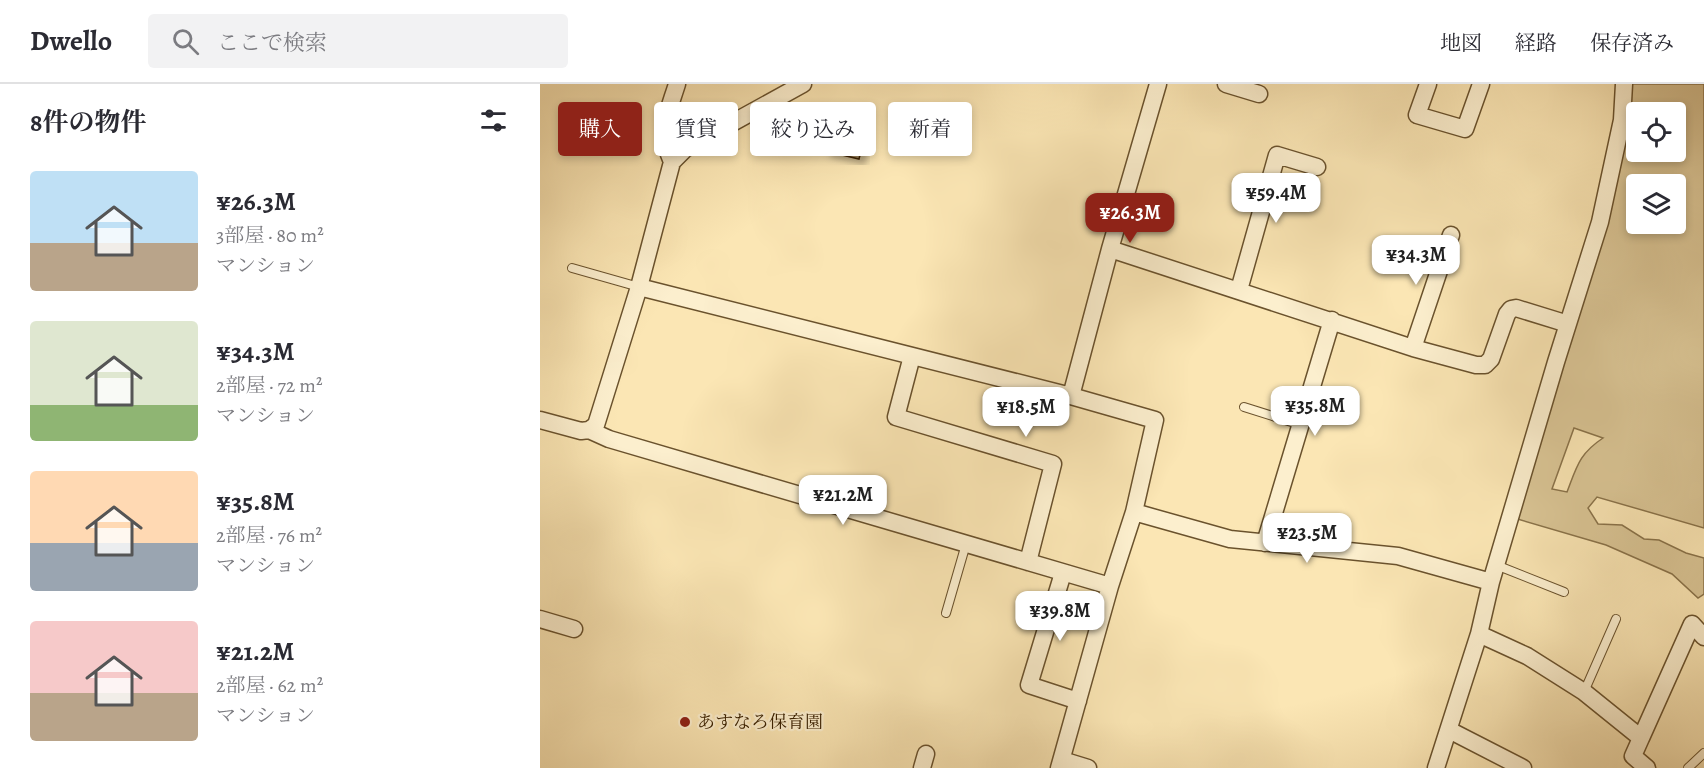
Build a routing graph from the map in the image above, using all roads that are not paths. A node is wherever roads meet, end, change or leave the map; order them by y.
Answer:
1 (677, 84) edge
2 (803, 84) edge
3 (1158, 84) edge
4 (1226, 84) edge
5 (1428, 84) edge
6 (1481, 84) edge
7 (1624, 84) edge
8 (1259, 94) dead end
9 (672, 162) junction
10 (1317, 167) dead end
11 (1451, 235) dead end
12 (1110, 249) junction
13 (572, 268) dead end
14 (639, 287) junction
15 (1239, 290) junction
16 (1332, 320) junction
17 (1568, 324) junction
18 (1413, 348) junction
19 (912, 356) junction
20 (1071, 396) junction
21 (1244, 407) dead end
22 (540, 420) edge
23 (1300, 425) junction
24 (589, 430) junction
25 (1134, 512) junction
26 (1265, 543) junction
27 (966, 544) junction
28 (1028, 562) junction
29 (1063, 573) junction
30 (1494, 574) junction
31 (1110, 586) junction
32 (1564, 592) dead end
33 (946, 612) dead end
34 (540, 619) edge
35 (1616, 619) dead end
36 (574, 629) dead end
37 (1479, 634) junction
38 (1704, 637) edge
39 (1584, 692) junction
40 (1078, 701) junction
41 (1449, 730) junction
42 (1641, 738) junction
43 (1704, 753) edge
44 (1061, 764) edge
45 (1088, 768) edge
46 (1436, 768) edge
47 (1523, 768) edge
48 (1647, 768) edge
49 (1688, 768) edge

1 - 9 street
2 - 9 street
3 - 12 street
4 - 8 street
5 - 6 street
7 - 17 street
9 - 14 street
10 - 15 street
11 - 18 street
12 - 15 street
12 - 20 street
13 - 14 lane
14 - 19 street
14 - 24 street
15 - 16 street
16 - 18 street
16 - 23 street
17 - 18 street
17 - 30 street
19 - 20 street
19 - 28 street
20 - 25 street
21 - 23 lane
22 - 24 street
23 - 26 street
24 - 27 street
25 - 26 street
25 - 31 street
26 - 30 street
27 - 28 street
27 - 33 lane
28 - 29 street
29 - 31 street
29 - 40 street
30 - 32 lane
30 - 37 street
31 - 40 street
34 - 36 street
35 - 39 lane
37 - 39 street
37 - 41 street
38 - 42 street
39 - 42 street
40 - 44 street
41 - 46 street
41 - 47 street
42 - 48 street
43 - 49 lane
44 - 45 street

